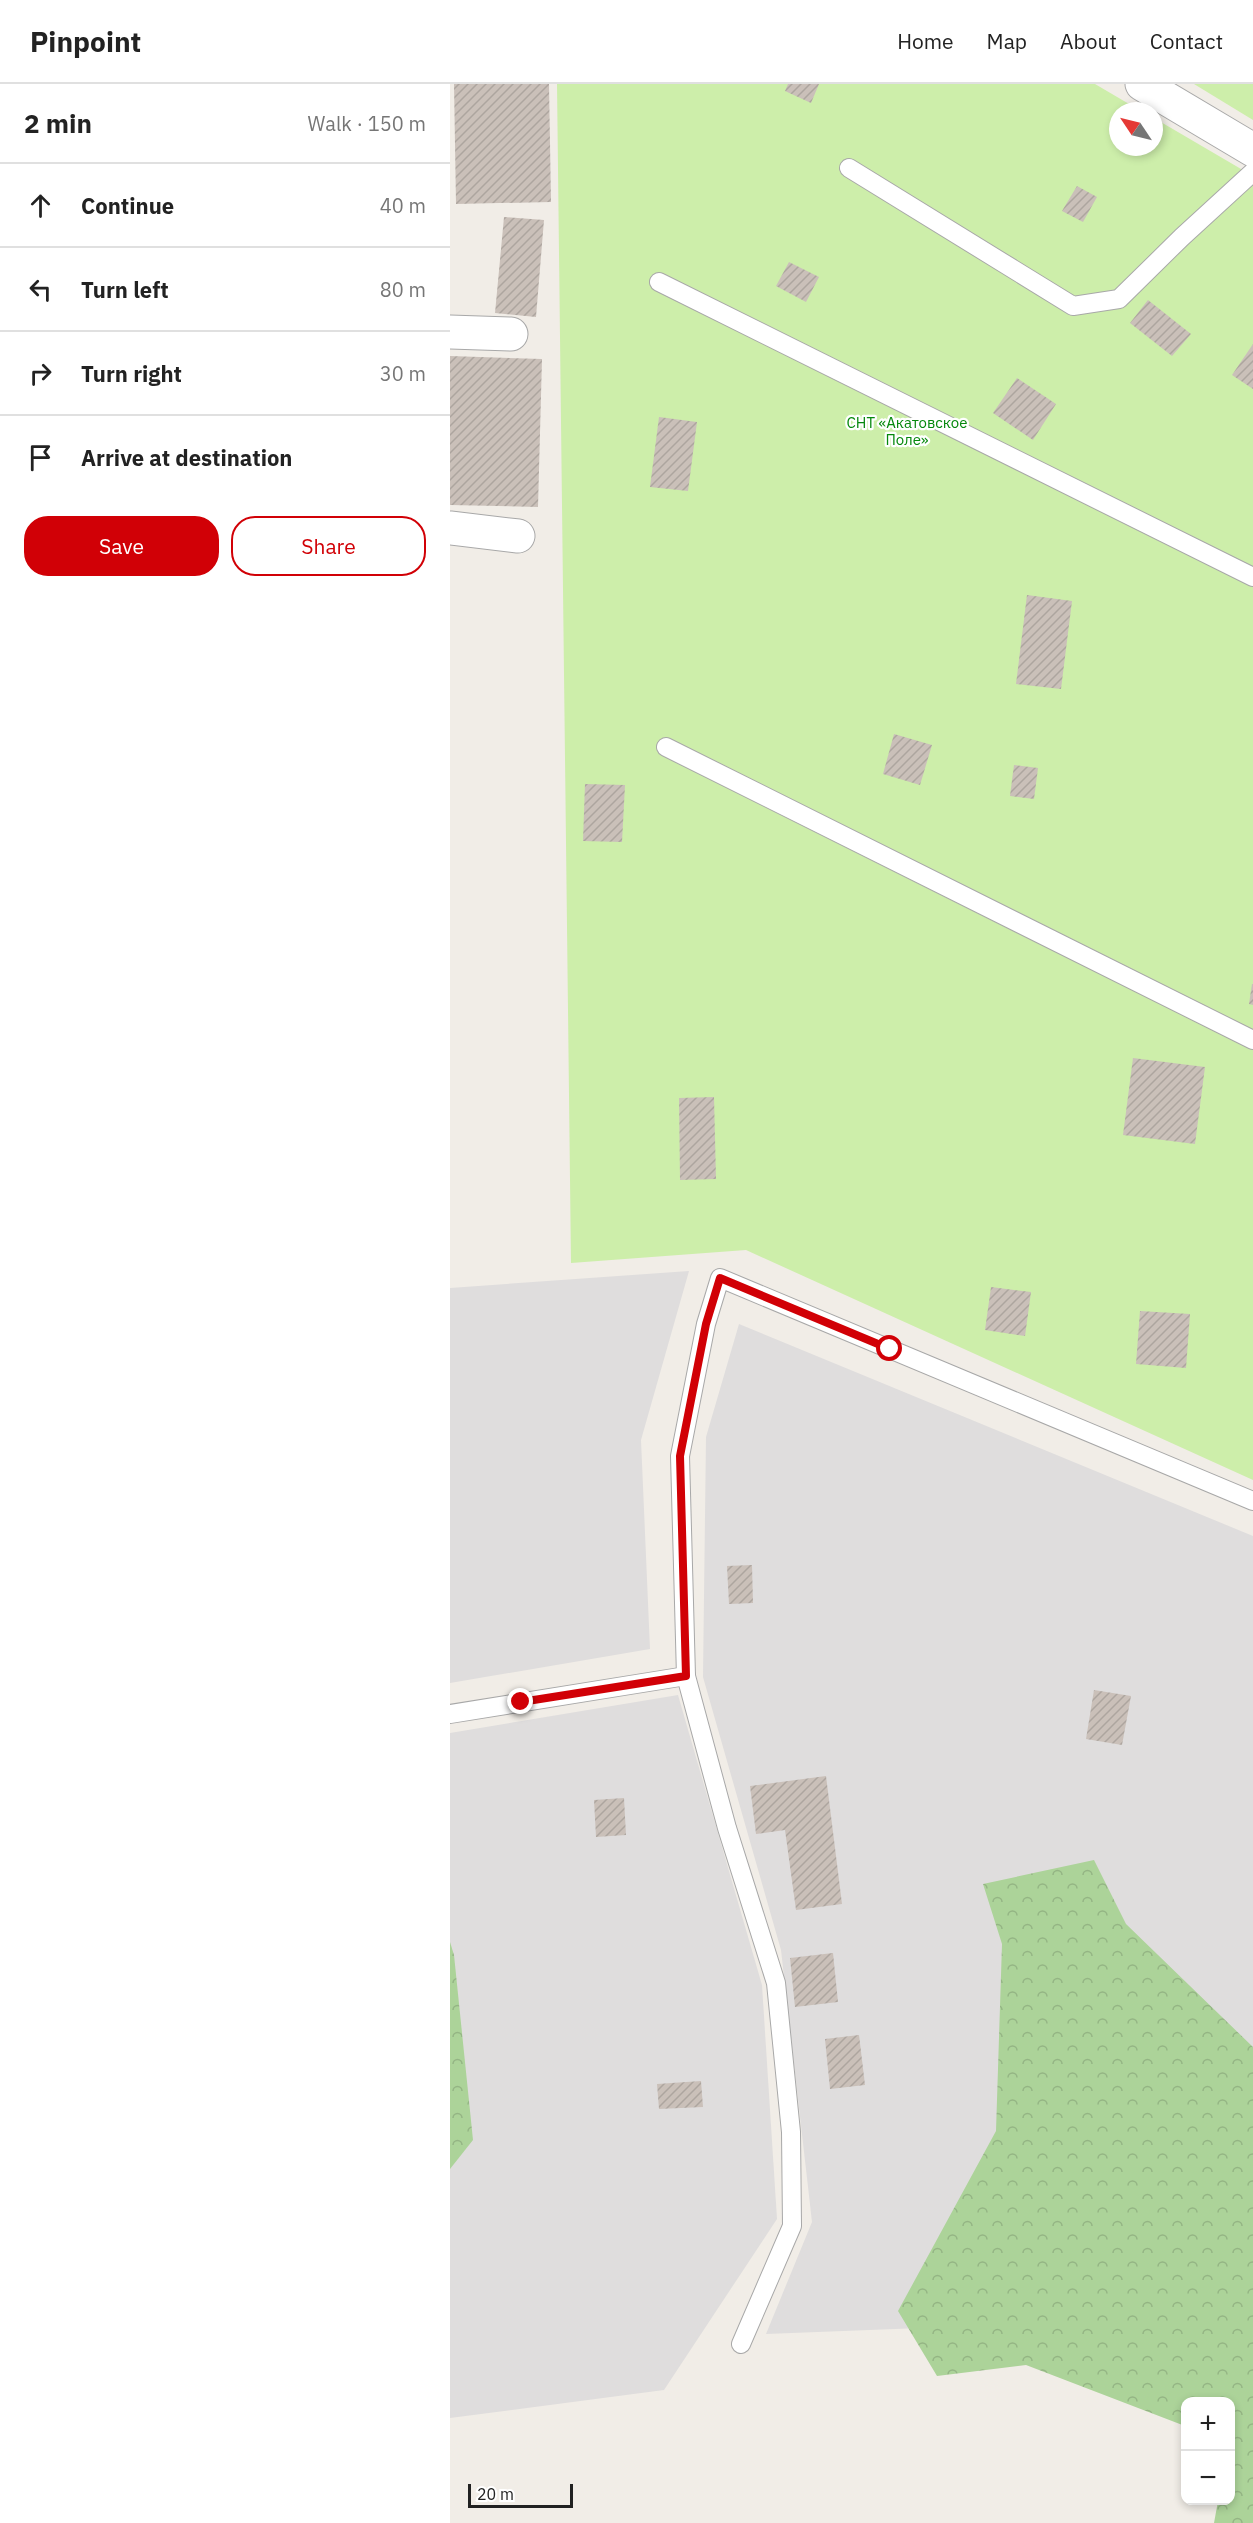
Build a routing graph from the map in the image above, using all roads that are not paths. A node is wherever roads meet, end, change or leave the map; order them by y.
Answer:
1 (1142, 84) edge
2 (1253, 150) edge
3 (849, 168) dead end
4 (1253, 172) edge
5 (659, 282) dead end
6 (450, 332) edge
7 (511, 334) dead end
8 (450, 528) edge
9 (518, 536) dead end
10 (1253, 577) edge
11 (666, 747) dead end
12 (1253, 1040) edge
13 (1253, 1501) edge
14 (686, 1676) junction
15 (450, 1714) edge
16 (741, 2344) dead end

1 - 2 street
3 - 4 lane
5 - 10 lane
6 - 7 street
8 - 9 street
11 - 12 lane
13 - 14 lane
14 - 15 lane
14 - 16 lane

